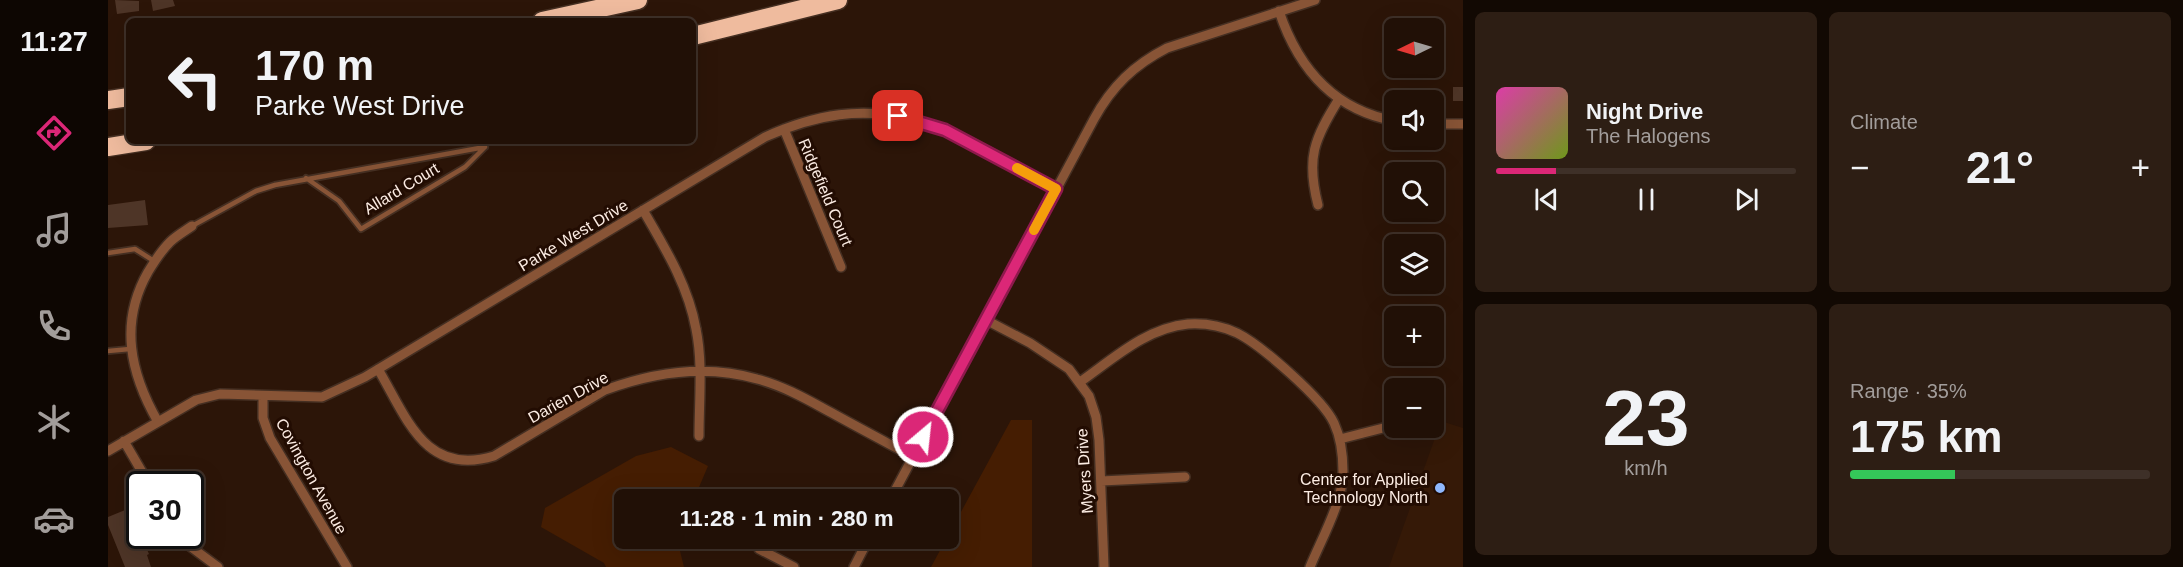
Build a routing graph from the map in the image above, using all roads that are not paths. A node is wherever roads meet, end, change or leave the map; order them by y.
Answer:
1 (638, 0) edge
2 (838, 0) edge
3 (1315, 0) edge
4 (1279, 11) junction
5 (556, 18) edge
6 (696, 35) edge
7 (126, 97) edge
8 (1339, 99) junction
9 (108, 100) edge
10 (1384, 118) edge
11 (1444, 124) edge
12 (1463, 124) edge
13 (784, 129) junction
14 (127, 144) edge
15 (108, 147) edge
16 (306, 178) junction
17 (1056, 189) junction
18 (1318, 205) dead end
19 (643, 210) junction
20 (192, 226) joint
21 (108, 253) edge
22 (154, 261) junction
23 (841, 267) dead end
24 (986, 320) junction
25 (130, 349) junction
26 (108, 351) edge
27 (378, 369) junction
28 (699, 371) junction
29 (1080, 382) junction
30 (263, 396) junction
31 (158, 422) junction
32 (1384, 428) edge
33 (699, 436) dead end
34 (1340, 439) junction
35 (124, 441) junction
36 (108, 451) edge
37 (913, 457) junction
38 (141, 471) edge
39 (1185, 477) dead end
40 (1101, 481) junction
41 (896, 489) edge
42 (194, 549) edge
43 (759, 549) dead end
44 (863, 549) edge
45 (218, 567) edge
46 (347, 567) edge
47 (794, 567) edge
48 (854, 567) edge
49 (1104, 567) edge
50 (1310, 567) edge

1 - 5 highway
2 - 6 highway
3 - 4 street
4 - 8 street
4 - 17 street
7 - 9 highway
8 - 10 street
8 - 18 street
11 - 12 street
13 - 17 street, Parke West Drive
13 - 19 street, Parke West Drive
13 - 23 street, Ridgefield Court
14 - 15 highway
16 - 16 lane, Allard Court
16 - 20 lane, Allard Court
17 - 24 street
19 - 27 street, Parke West Drive
19 - 28 street
20 - 22 street, Allard Court
21 - 22 lane
22 - 25 street, Allard Court
24 - 29 street, Myers Drive
24 - 37 street
25 - 26 lane
25 - 31 street, Allard Court
27 - 28 street, Darien Drive
27 - 30 street, Parke West Drive
28 - 33 street
28 - 37 street, Darien Drive
29 - 34 street
29 - 40 street, Myers Drive
30 - 31 street, Parke West Drive
30 - 46 street, Covington Avenue
31 - 35 street, Parke West Drive
32 - 34 street
34 - 50 street
35 - 36 street, Parke West Drive
35 - 38 street
37 - 41 street
39 - 40 street
40 - 49 street, Myers Drive
42 - 45 street
43 - 47 street
44 - 48 street

